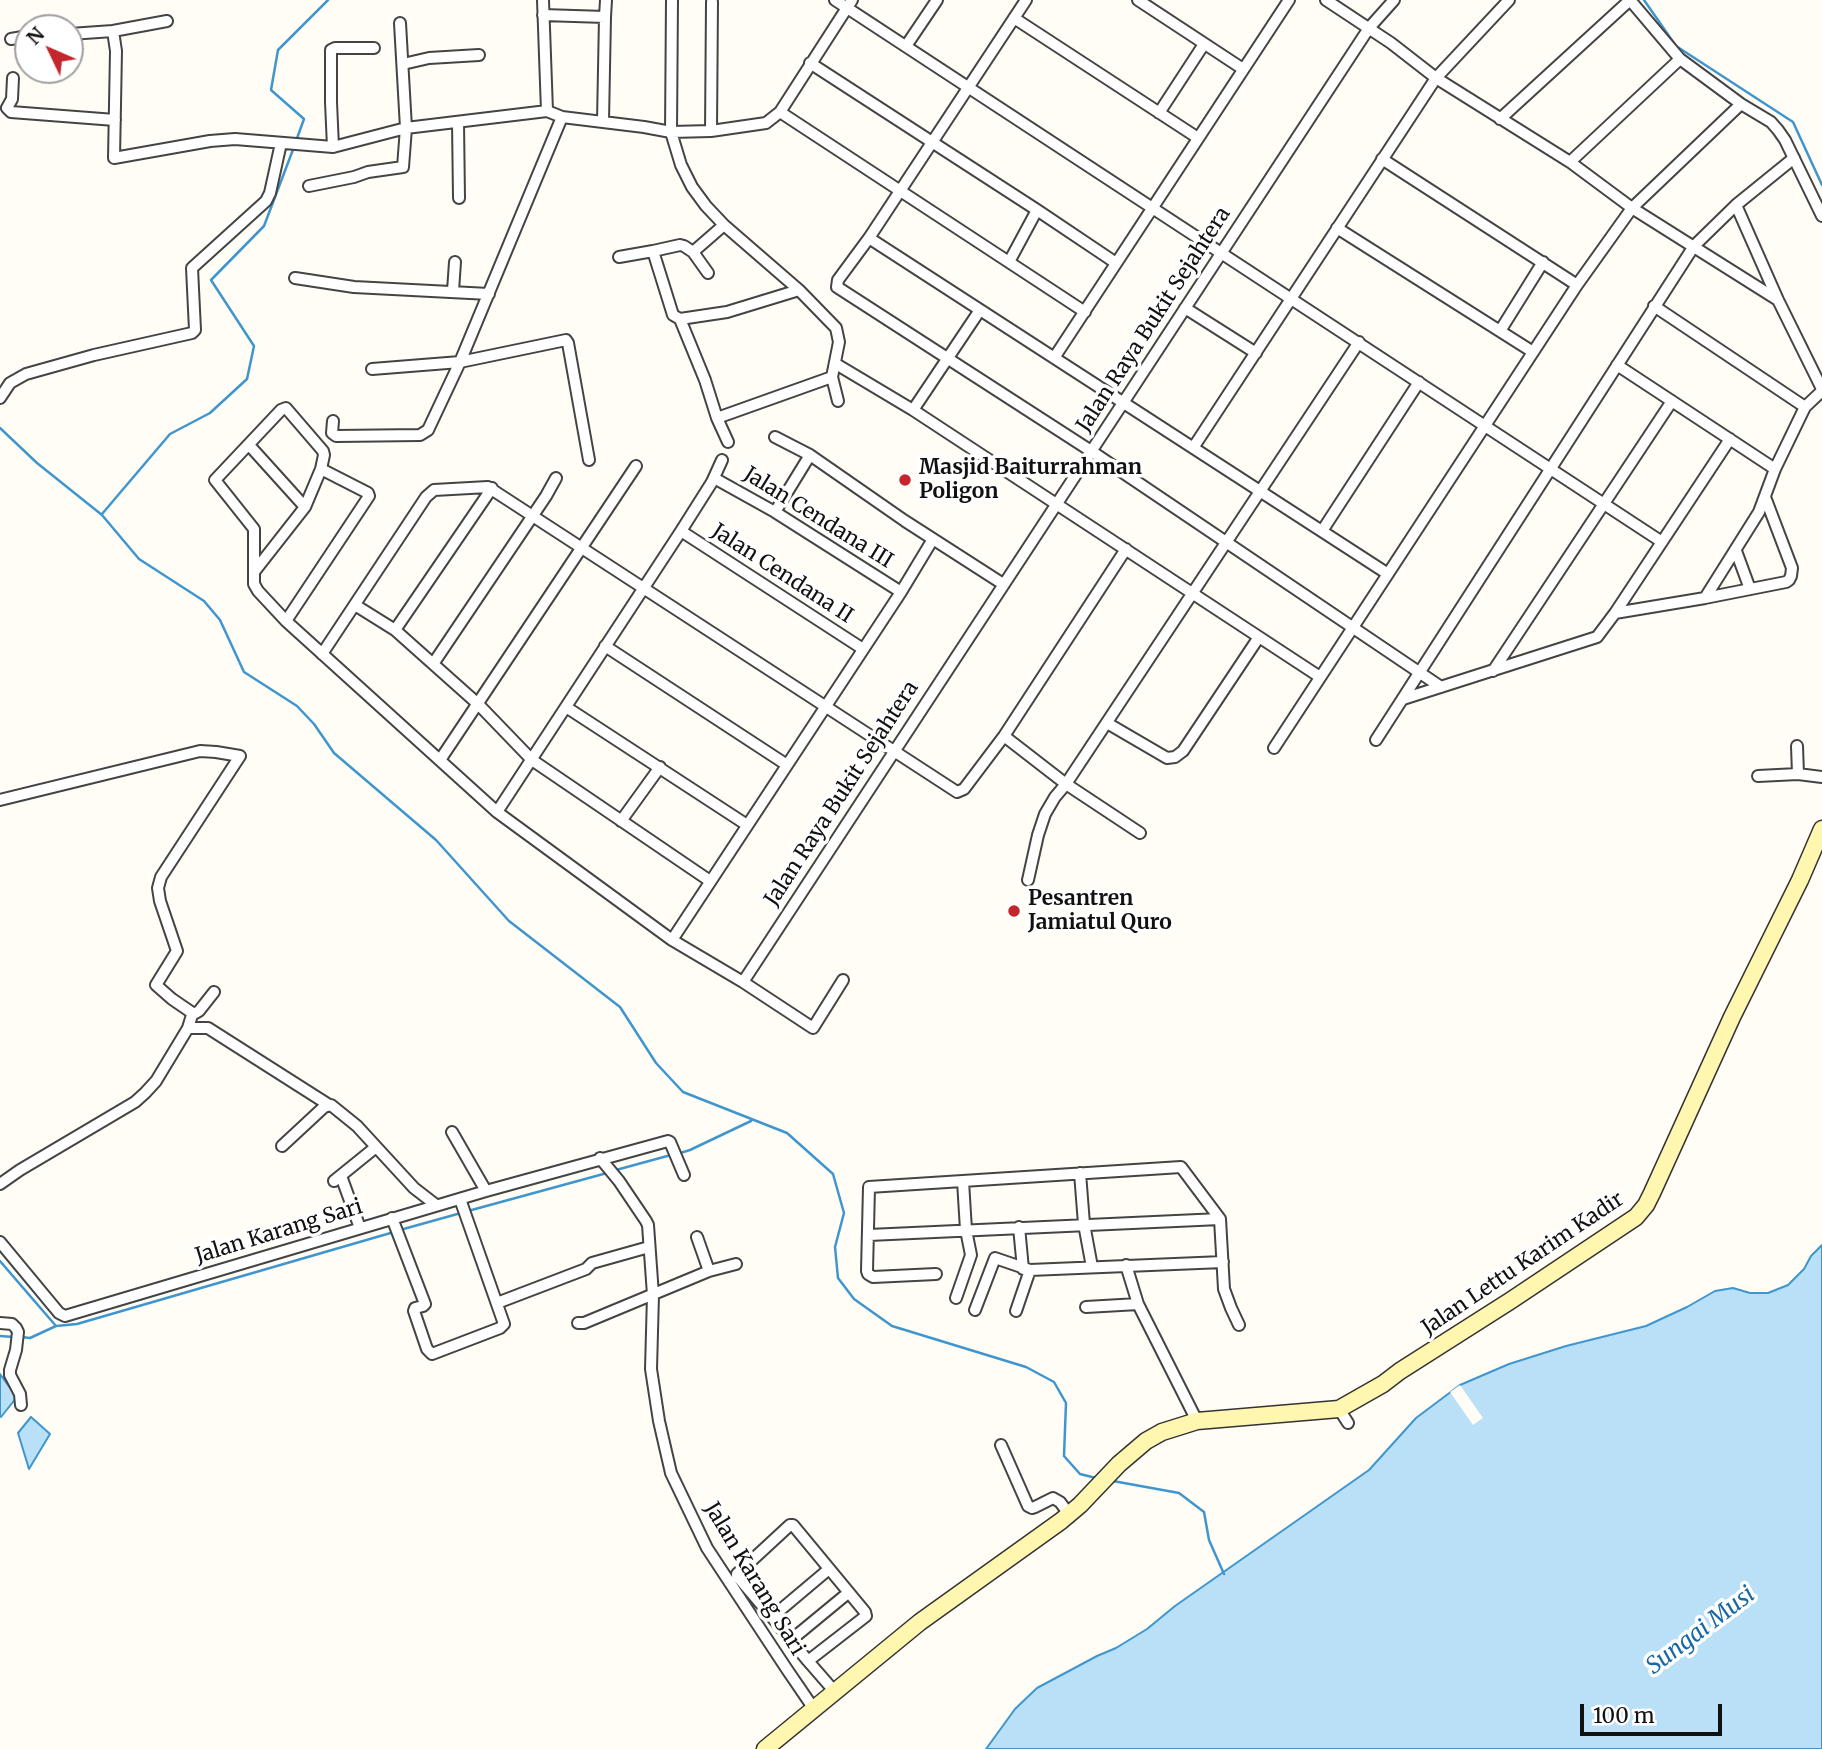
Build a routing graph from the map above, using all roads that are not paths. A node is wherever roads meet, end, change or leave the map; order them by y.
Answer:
1 (543, 0) edge
2 (606, 0) edge
3 (673, 0) edge
4 (835, 0) edge
5 (937, 0) edge
6 (1026, 0) edge
7 (1138, 0) edge
8 (1289, 0) edge
9 (1326, 0) edge
10 (1394, 0) edge
11 (1509, 0) edge
12 (1630, 0) edge
13 (712, 2) dead end
14 (850, 4) edge
15 (543, 15) junction
16 (605, 18) junction
17 (1014, 18) junction
18 (166, 21) dead end
19 (400, 23) dead end
20 (1369, 27) junction
21 (113, 31) junction
22 (84, 33) edge
23 (14, 38) edge
24 (11, 39) dead end
25 (1204, 44) junction
26 (906, 46) junction
27 (374, 48) dead end
28 (479, 55) dead end
29 (1680, 59) junction
30 (810, 63) junction
31 (403, 64) junction
32 (1243, 69) junction
33 (13, 78) dead end
34 (1436, 78) junction
35 (969, 87) junction
36 (1741, 104) junction
37 (3, 108) edge
38 (547, 111) junction
39 (780, 112) junction
40 (1159, 113) junction
41 (562, 117) junction
42 (1500, 119) junction
43 (115, 120) junction
44 (603, 121) junction
45 (458, 122) junction
46 (405, 128) junction
47 (711, 131) junction
48 (671, 132) junction
49 (1198, 138) junction
50 (284, 143) junction
51 (932, 143) junction
52 (333, 147) junction
53 (1382, 159) junction
54 (1794, 159) junction
55 (1570, 162) junction
56 (309, 187) dead end
57 (901, 191) junction
58 (460, 198) dead end
59 (1736, 205) junction
60 (1152, 207) junction
61 (1632, 208) junction
62 (1037, 210) junction
63 (1822, 216) edge
64 (724, 225) junction
65 (1337, 229) junction
66 (869, 238) junction
67 (1694, 246) junction
68 (653, 251) junction
69 (693, 252) junction
70 (1222, 252) junction
71 (619, 257) dead end
72 (455, 262) dead end
73 (1009, 262) junction
74 (1543, 262) junction
75 (1116, 263) junction
76 (708, 272) dead end
77 (295, 278) dead end
78 (1577, 285) junction
79 (800, 290) junction
80 (453, 291) junction
81 (489, 294) junction
82 (1292, 298) junction
83 (1778, 300) junction
84 (1654, 306) junction
85 (1185, 308) junction
86 (980, 310) junction
87 (1085, 312) junction
88 (680, 320) junction
89 (1500, 331) junction
90 (1359, 342) junction
91 (1533, 352) junction
92 (1256, 353) junction
93 (1054, 358) junction
94 (948, 359) junction
95 (460, 362) junction
96 (836, 364) junction
97 (1617, 365) junction
98 (372, 369) dead end
99 (832, 377) junction
100 (1419, 382) junction
101 (1822, 390) edge
102 (0, 398) edge
103 (838, 401) dead end
104 (1672, 401) junction
105 (1123, 402) junction
106 (1805, 407) junction
107 (913, 410) junction
108 (717, 418) junction
109 (333, 421) dead end
110 (1485, 425) junction
111 (775, 437) dead end
112 (1730, 439) junction
113 (728, 442) dead end
114 (249, 445) junction
115 (1193, 448) junction
116 (1091, 451) junction
117 (810, 455) junction
118 (589, 460) dead end
119 (722, 460) dead end
120 (636, 466) dead end
121 (1551, 468) junction
122 (321, 469) junction
123 (1775, 469) junction
124 (556, 478) dead end
125 (714, 478) junction
126 (492, 488) junction
127 (1260, 491) junction
128 (1765, 497) junction
129 (1056, 503) junction
130 (1604, 503) junction
131 (305, 507) junction
132 (775, 512) junction
133 (533, 514) junction
134 (681, 531) junction
135 (1322, 531) junction
136 (933, 539) junction
137 (1226, 542) junction
138 (1662, 542) junction
139 (583, 548) junction
140 (1126, 549) junction
141 (1736, 551) junction
142 (254, 572) junction
143 (1388, 574) junction
144 (1003, 584) junction
145 (644, 587) junction
146 (1751, 589) junction
147 (901, 592) junction
148 (1192, 593) junction
149 (1705, 598) junction
150 (355, 605) junction
151 (1615, 613) junction
152 (286, 621) junction
153 (1352, 628) junction
154 (395, 630) junction
155 (1259, 637) junction
156 (605, 646) junction
157 (863, 649) junction
158 (322, 654) junction
159 (433, 664) junction
160 (1493, 671) junction
161 (1419, 674) junction
162 (1320, 677) junction
163 (1441, 687) junction
164 (1403, 699) junction
165 (478, 704) junction
166 (825, 706) junction
167 (566, 707) junction
168 (1107, 723) junction
169 (1004, 736) junction
170 (1377, 740) dead end
171 (1797, 747) dead end
172 (1274, 748) dead end
173 (894, 751) junction
174 (440, 760) junction
175 (532, 760) junction
176 (786, 765) junction
177 (660, 767) junction
178 (1798, 774) junction
179 (1758, 776) dead end
180 (1822, 777) edge
181 (1066, 785) junction
182 (0, 800) edge
183 (497, 812) junction
184 (621, 821) junction
185 (747, 825) junction
186 (1822, 829) edge
187 (1140, 832) dead end
188 (1028, 880) dead end
189 (710, 881) junction
190 (672, 940) junction
191 (843, 980) dead end
192 (743, 982) junction
193 (214, 992) dead end
194 (192, 1015) junction
195 (188, 1028) junction
196 (328, 1105) junction
197 (452, 1132) dead end
198 (282, 1146) dead end
199 (376, 1147) junction
200 (603, 1162) junction
201 (1080, 1173) junction
202 (684, 1175) dead end
203 (962, 1181) junction
204 (0, 1184) edge
205 (486, 1191) junction
206 (460, 1202) junction
207 (436, 1205) junction
208 (1220, 1219) junction
209 (393, 1222) junction
210 (1084, 1224) junction
211 (1020, 1227) junction
212 (360, 1228) junction
213 (966, 1230) junction
214 (869, 1235) junction
215 (697, 1237) dead end
216 (0, 1242) edge
217 (649, 1247) junction
218 (1223, 1262) junction
219 (736, 1264) dead end
220 (1126, 1265) junction
221 (1092, 1267) junction
222 (1027, 1269) junction
223 (709, 1270) junction
224 (936, 1274) dead end
225 (653, 1295) junction
226 (956, 1298) dead end
227 (497, 1303) junction
228 (1138, 1304) junction
229 (1086, 1307) dead end
230 (975, 1310) dead end
231 (1016, 1311) dead end
232 (0, 1323) edge
233 (578, 1323) dead end
234 (1239, 1325) dead end
235 (21, 1405) dead end
236 (1339, 1409) junction
237 (1197, 1421) junction
238 (1348, 1423) dead end
239 (1001, 1445) dead end
240 (1074, 1510) junction
241 (829, 1569) junction
242 (849, 1593) junction
243 (772, 1616) junction
244 (791, 1640) junction
245 (808, 1661) junction
246 (835, 1692) junction
247 (814, 1709) junction
248 (765, 1749) edge

1 - 15 street
2 - 16 street
3 - 48 street
4 - 14 street
5 - 26 street
6 - 17 street
7 - 25 street
8 - 32 street
9 - 20 street
10 - 20 street, Jalan Raya Bukit Sejahtera
11 - 34 street
12 - 29 street
12 - 42 street
13 - 47 street
14 - 26 street
14 - 30 street
15 - 16 street
15 - 38 street
16 - 44 street
17 - 35 street
17 - 40 street
18 - 21 street
19 - 31 street
20 - 34 street
20 - 70 street, Jalan Raya Bukit Sejahtera
21 - 22 street
21 - 43 street
23 - 24 street
25 - 32 street
25 - 40 street
26 - 35 street
27 - 52 street
28 - 31 street
29 - 36 street
29 - 55 street
30 - 39 street
30 - 51 street
31 - 46 street
32 - 49 street
33 - 37 street
34 - 42 street
34 - 53 street
35 - 51 street
35 - 60 street
36 - 54 street
36 - 61 street
37 - 43 street
38 - 41 street
38 - 45 street
39 - 47 street
39 - 57 street
40 - 49 street
41 - 44 street
41 - 81 street
42 - 55 street
43 - 50 street
44 - 48 street
45 - 46 street
45 - 58 street
46 - 52 street
46 - 56 street
47 - 48 street
48 - 64 street
49 - 60 street
50 - 52 street
50 - 102 street
51 - 57 street
51 - 62 street
53 - 65 street
53 - 74 street
54 - 59 street
54 - 63 street
55 - 61 street
57 - 66 street
57 - 73 street
59 - 67 street
59 - 83 street
60 - 70 street
60 - 75 street
61 - 67 street
61 - 78 street
62 - 73 street
62 - 75 street
64 - 69 street
64 - 79 street
65 - 82 street
65 - 89 street
66 - 86 street
66 - 94 street
67 - 83 street
67 - 84 street
68 - 69 street
68 - 71 street
68 - 88 street
69 - 76 street
70 - 82 street
70 - 85 street, Jalan Raya Bukit Sejahtera
72 - 80 street
73 - 87 street
74 - 78 street
74 - 89 street
75 - 87 street
77 - 80 street
78 - 91 street
79 - 88 street
79 - 96 street
80 - 81 street
81 - 95 street
82 - 90 street
82 - 92 street
83 - 101 street
84 - 97 street
84 - 106 street
85 - 92 street
85 - 105 street, Jalan Raya Bukit Sejahtera
86 - 93 street
86 - 94 street
87 - 93 street
88 - 108 street
89 - 91 street
90 - 100 street
90 - 127 street
91 - 110 street
92 - 115 street
93 - 105 street
94 - 107 street
94 - 116 street
95 - 98 street
95 - 109 street
95 - 118 street
96 - 99 street
96 - 107 street
97 - 104 street
97 - 121 street
99 - 103 street
99 - 108 street
100 - 110 street
100 - 135 street
101 - 106 street
104 - 112 street
104 - 130 street
105 - 115 street
105 - 116 street, Jalan Raya Bukit Sejahtera
106 - 123 street
107 - 129 street
108 - 113 street
110 - 121 street
110 - 143 street
111 - 117 street
112 - 123 street
112 - 138 street
114 - 122 street
114 - 131 street
114 - 142 street
115 - 127 street
116 - 129 street, Jalan Raya Bukit Sejahtera
116 - 137 street
117 - 132 street
117 - 136 street
119 - 125 street
120 - 139 street
121 - 130 street
121 - 161 street
122 - 131 street
122 - 152 street
123 - 128 street
124 - 133 street
125 - 132 street, Jalan Cendana III
125 - 134 street
126 - 133 street
126 - 150 street
126 - 154 street
127 - 135 street
127 - 137 street
128 - 141 street
128 - 146 street
129 - 140 street
129 - 144 street, Jalan Raya Bukit Sejahtera
130 - 138 street
130 - 160 street
131 - 142 street
132 - 147 street, Jalan Cendana III
133 - 139 street
133 - 159 street
134 - 145 street
134 - 157 street, Jalan Cendana II
135 - 143 street
136 - 144 street
136 - 147 street
137 - 148 street
137 - 153 street
138 - 151 street
139 - 145 street
139 - 165 street
140 - 148 street
140 - 169 street
141 - 146 street
141 - 149 street
142 - 152 street
143 - 153 street
144 - 173 street, Jalan Raya Bukit Sejahtera
145 - 156 street
145 - 166 street
146 - 149 street
147 - 157 street
148 - 155 street
148 - 168 street
149 - 151 street
150 - 154 street
150 - 158 street
151 - 160 street
152 - 158 street
153 - 161 street
153 - 162 street
154 - 159 street
155 - 162 street
155 - 168 street
156 - 167 street
156 - 176 street
157 - 166 street
158 - 174 street
159 - 165 street
160 - 163 street
161 - 163 street
161 - 164 street
162 - 172 street
163 - 164 street
164 - 170 street
165 - 174 street
165 - 175 street
166 - 173 street
166 - 176 street
167 - 175 street
167 - 177 street
168 - 181 street
169 - 173 street
169 - 181 street
171 - 178 street
173 - 192 street, Jalan Raya Bukit Sejahtera
174 - 183 street
175 - 183 street
175 - 184 street
176 - 185 street
177 - 184 street
177 - 185 street
178 - 179 street
178 - 180 street
181 - 187 street
181 - 188 street
182 - 194 street
183 - 190 street
184 - 189 street
185 - 189 street
186 - 236 street, Jalan Lettu Karim Kadir
189 - 190 street
190 - 192 street
191 - 192 street
193 - 194 street
194 - 195 street
195 - 196 street
195 - 204 street
196 - 198 street
196 - 199 street
197 - 205 street
199 - 207 street
199 - 212 street
200 - 202 street, Jalan Karang Sari
200 - 205 street, Jalan Karang Sari
200 - 217 street, Jalan Karang Sari
201 - 203 street
201 - 208 street
201 - 210 street
203 - 213 street
203 - 214 street
205 - 206 street, Jalan Karang Sari
206 - 207 street, Jalan Karang Sari
206 - 227 street
207 - 209 street, Jalan Karang Sari
208 - 210 street
208 - 218 street
209 - 212 street, Jalan Karang Sari
209 - 227 street
210 - 211 street
210 - 221 street
211 - 213 street
211 - 222 street
212 - 216 street, Jalan Karang Sari
213 - 214 street
213 - 226 street
214 - 224 street
215 - 223 street
217 - 225 street, Jalan Karang Sari
217 - 227 street
218 - 220 street
218 - 234 street
219 - 223 street
220 - 221 street
220 - 228 street
221 - 222 street
222 - 230 street
222 - 231 street
223 - 225 street
225 - 233 street
225 - 247 street, Jalan Karang Sari
228 - 229 street
228 - 237 street
232 - 235 street
236 - 237 street, Jalan Lettu Karim Kadir
236 - 238 street
237 - 240 street, Jalan Lettu Karim Kadir
239 - 240 street
240 - 246 street, Jalan Lettu Karim Kadir
241 - 242 street
241 - 243 street
241 - 243 street
242 - 244 street
242 - 245 street
243 - 244 street
244 - 245 street
245 - 246 street
246 - 247 street, Jalan Lettu Karim Kadir
247 - 248 street, Jalan Lettu Karim Kadir

